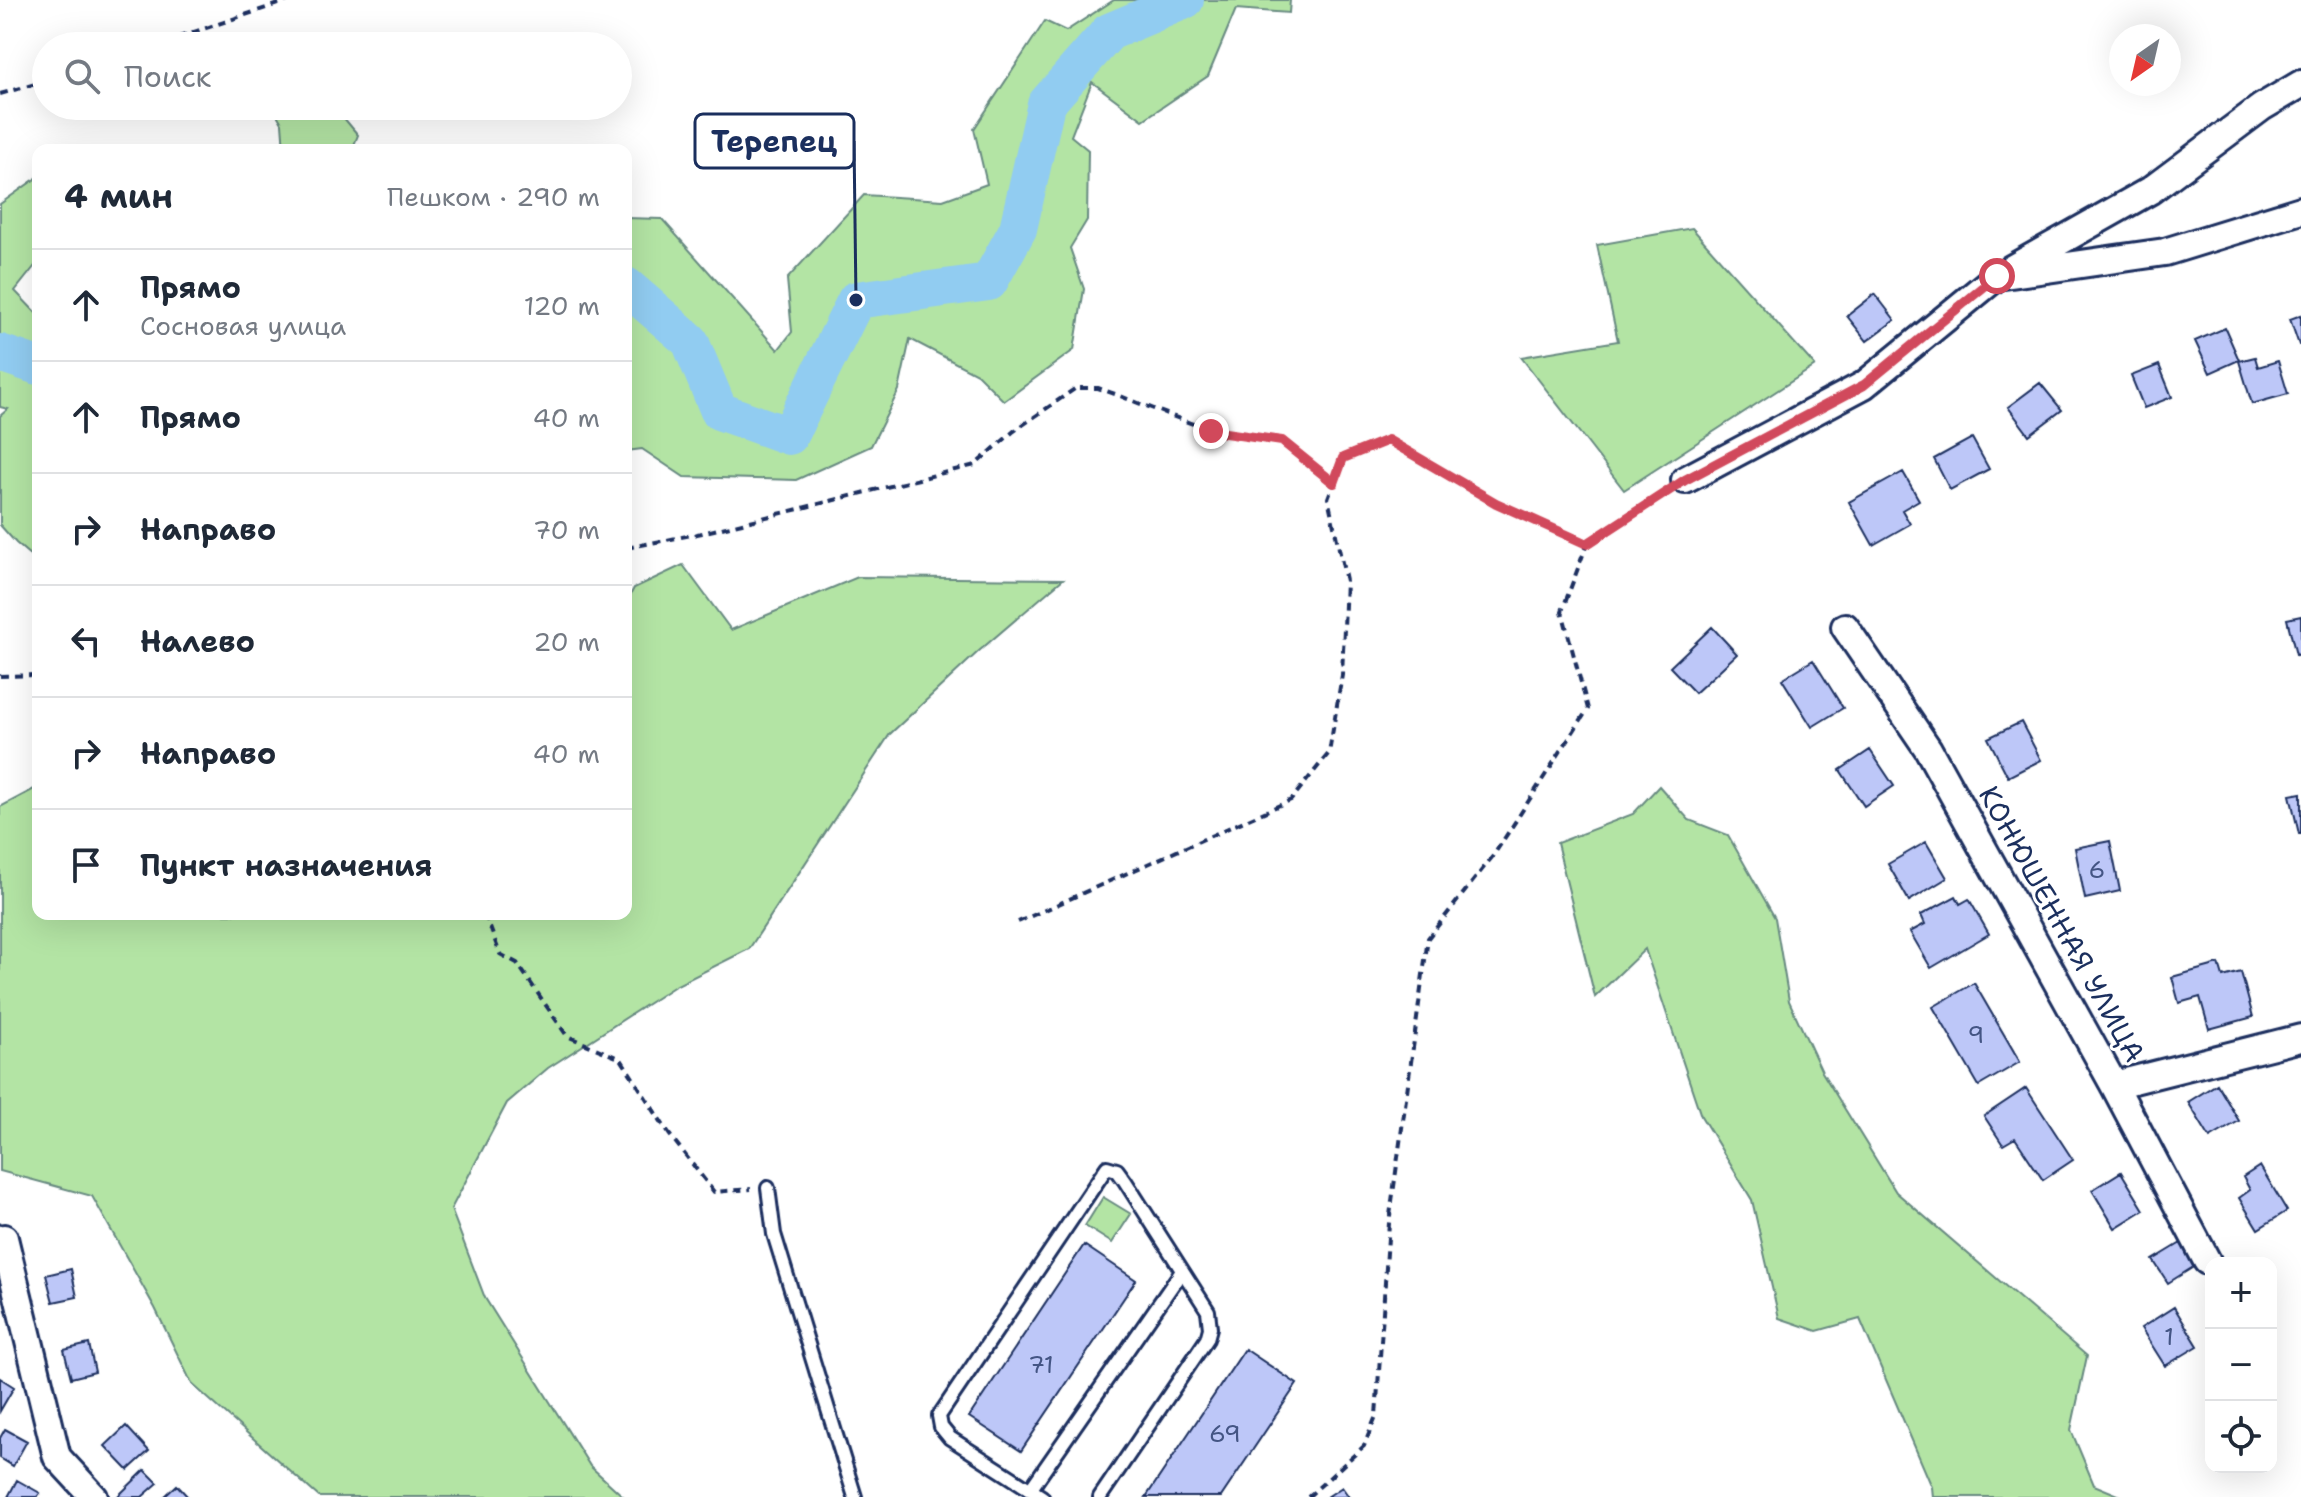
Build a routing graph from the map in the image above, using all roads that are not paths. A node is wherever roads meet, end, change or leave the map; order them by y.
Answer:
1 (2301, 84) edge
2 (2301, 210) edge
3 (1997, 276) junction
4 (1685, 480) road end
5 (1845, 627) dead end
6 (2301, 1038) edge
7 (2114, 1085) junction
8 (768, 1188) road end
9 (4, 1238) dead end
10 (2205, 1257) edge
11 (1182, 1271) junction
12 (57, 1457) junction
13 (1036, 1493) edge
14 (65, 1497) edge
15 (94, 1497) edge
16 (855, 1497) edge
17 (1100, 1497) edge

1 - 3 street
2 - 3 street
3 - 4 street
5 - 7 street, КОНЮШЕННАЯ УЛИЦА
6 - 7 street
7 - 10 street, КОНЮШЕННАЯ УЛИЦА
8 - 16 lane
9 - 12 street
11 - 13 lane
11 - 13 lane
11 - 17 lane
12 - 14 street
12 - 15 street

